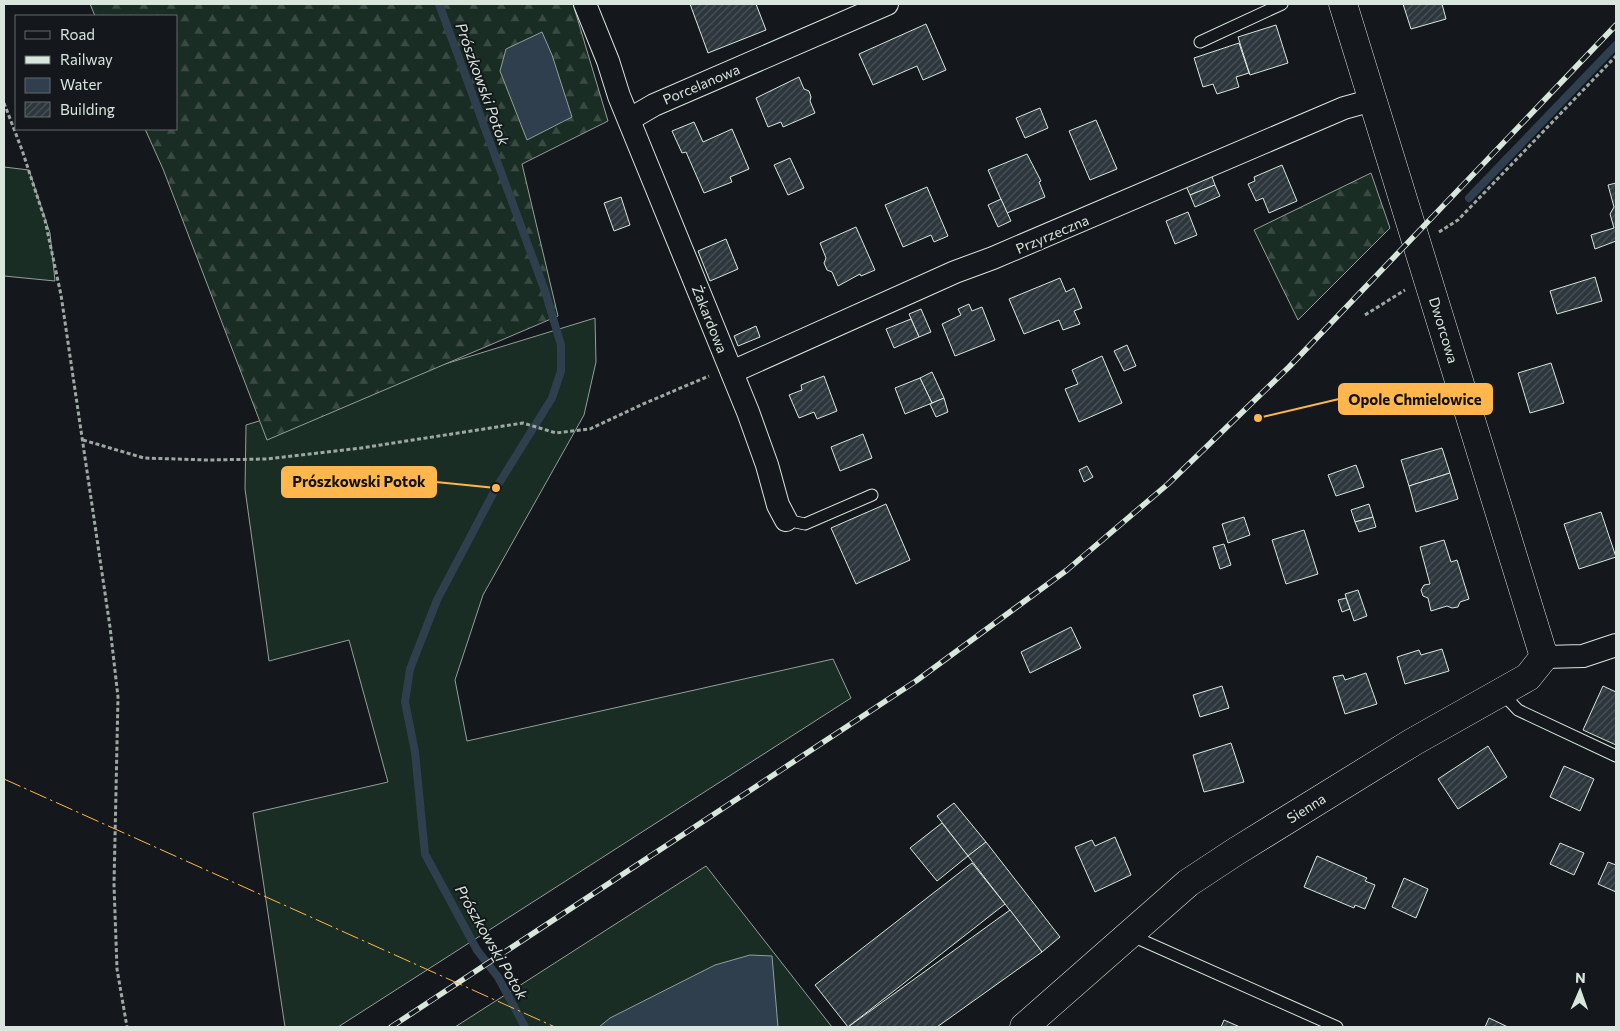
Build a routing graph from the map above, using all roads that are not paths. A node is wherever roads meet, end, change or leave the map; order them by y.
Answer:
1 (585, 4) edge
2 (887, 4) edge
3 (1282, 4) edge
4 (1343, 4) edge
5 (1200, 42) dead end
6 (1374, 100) junction
7 (630, 119) junction
8 (732, 372) junction
9 (872, 495) dead end
10 (786, 520) joint
11 (1616, 644) edge
12 (1544, 657) junction
13 (1502, 692) junction
14 (1616, 756) edge
15 (1128, 935) junction
16 (1024, 1027) edge
17 (1337, 1027) edge

1 - 7 street
2 - 7 street, Porcelanowa
3 - 5 lane
4 - 6 street, Dworcowa
6 - 8 street, Przyrzeczna
6 - 12 street, Dworcowa
7 - 8 street, Żakardowa
8 - 10 street, Żakardowa
9 - 10 lane
11 - 12 street
12 - 13 street, Sienna
13 - 14 lane
13 - 15 street, Sienna
15 - 16 street, Sienna
15 - 17 lane

